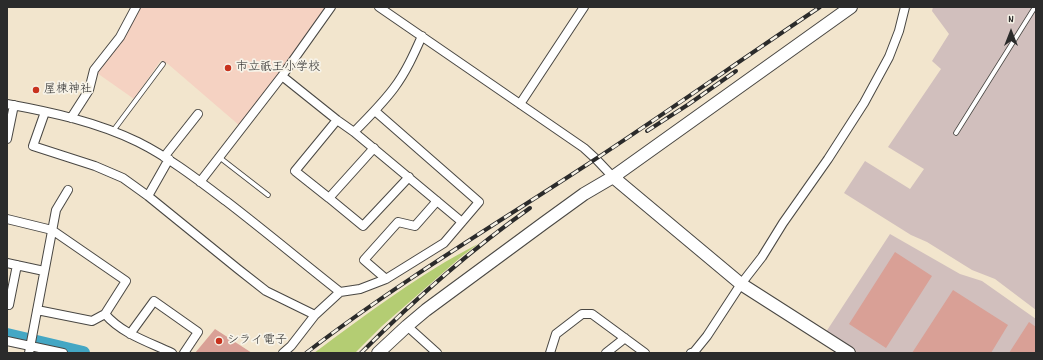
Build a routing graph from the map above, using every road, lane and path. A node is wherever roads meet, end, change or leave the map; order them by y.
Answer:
1 (136, 7) edge
2 (331, 7) edge
3 (379, 7) edge
4 (584, 7) edge
5 (851, 7) edge
6 (905, 7) edge
7 (1035, 7) edge
8 (422, 36) junction
9 (163, 64) dead end
10 (282, 76) junction
11 (11, 104) edge
12 (520, 104) junction
13 (375, 111) junction
14 (45, 112) junction
15 (198, 114) dead end
16 (71, 118) junction
17 (337, 120) junction
18 (113, 132) junction
19 (354, 132) junction
20 (956, 133) dead end
21 (7, 139) edge
22 (374, 148) junction
23 (219, 157) junction
24 (167, 158) junction
25 (612, 176) junction
26 (409, 177) junction
27 (200, 182) junction
28 (68, 190) dead end
29 (268, 195) dead end
30 (148, 196) junction
31 (329, 198) junction
32 (437, 201) junction
33 (7, 219) edge
34 (462, 222) junction
35 (52, 230) junction
36 (7, 263) edge
37 (17, 265) junction
38 (44, 271) junction
39 (386, 279) junction
40 (741, 284) junction
41 (340, 292) junction
42 (7, 304) edge
43 (37, 310) junction
44 (104, 314) junction
45 (315, 315) junction
46 (407, 326) junction
47 (130, 334) junction
48 (625, 338) junction
49 (7, 341) edge
50 (30, 347) edge
51 (57, 352) edge
52 (172, 353) edge
53 (184, 353) edge
54 (283, 353) edge
55 (378, 353) edge
56 (437, 353) edge
57 (550, 353) edge
58 (606, 353) edge
59 (645, 353) edge
60 (693, 353) edge
61 (849, 353) edge

1 - 16 street
2 - 10 street
3 - 8 street
4 - 12 street
5 - 25 street
6 - 40 street
7 - 20 lane
8 - 12 street
8 - 13 street
9 - 18 lane
10 - 17 street
10 - 23 street
11 - 14 street
11 - 21 street
12 - 25 street
13 - 19 street
13 - 34 street
14 - 16 street
14 - 30 street
15 - 24 street
16 - 18 street
17 - 19 street
17 - 31 street
18 - 24 street
19 - 22 street
22 - 26 street
22 - 31 street
23 - 27 street
23 - 29 lane
24 - 27 street
24 - 30 street
25 - 40 street
25 - 46 street
26 - 31 street
26 - 32 street
27 - 41 street
28 - 35 street
30 - 45 street
32 - 34 street
32 - 39 street
33 - 35 street
34 - 39 street
35 - 38 street
35 - 44 street
36 - 37 street
37 - 38 street
37 - 42 street
38 - 43 street
39 - 41 street
40 - 60 street
40 - 61 street
41 - 45 street
43 - 44 street
43 - 50 street
44 - 47 street
45 - 54 street
46 - 55 street
46 - 56 street
47 - 52 street
47 - 53 street
48 - 57 street
48 - 58 street
48 - 59 street
49 - 50 street
50 - 51 street

